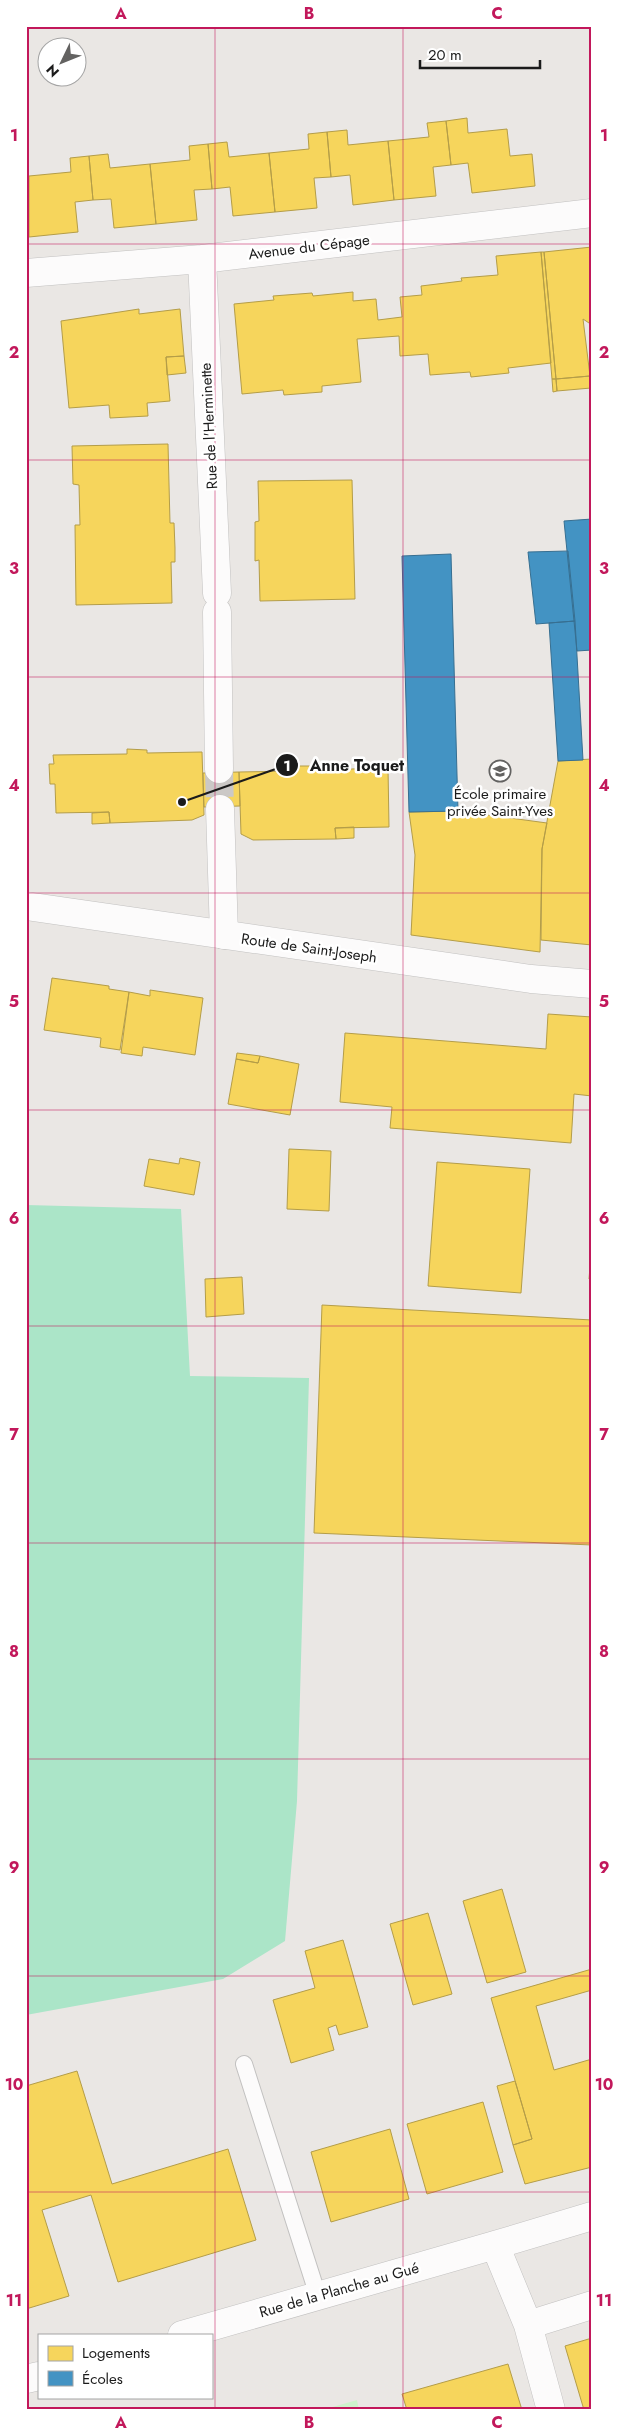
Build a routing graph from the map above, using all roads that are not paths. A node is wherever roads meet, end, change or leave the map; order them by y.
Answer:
1 (592, 213) edge
2 (202, 259) junction
3 (26, 273) edge
4 (219, 769) tunnel mouth
5 (220, 809) tunnel mouth
6 (26, 906) edge
7 (224, 935) junction
8 (592, 984) edge
9 (244, 2064) dead end
10 (592, 2216) edge
11 (495, 2245) junction
12 (318, 2296) junction
13 (592, 2306) edge
14 (528, 2324) junction
15 (185, 2334) edge
16 (38, 2376) edge
17 (26, 2380) edge
18 (551, 2410) edge

1 - 2 street, Avenue du Cépage
2 - 3 street, Avenue du Cépage
2 - 4 street, Rue de l'Herminette
5 - 7 street
6 - 7 street, Route de Saint-Joseph
7 - 8 street, Route de Saint-Joseph
9 - 12 lane
10 - 11 street, Rue de la Planche au Gué
11 - 12 street, Rue de la Planche au Gué
11 - 14 street
12 - 15 street, Rue de la Planche au Gué
13 - 14 street
14 - 18 street
16 - 17 street

